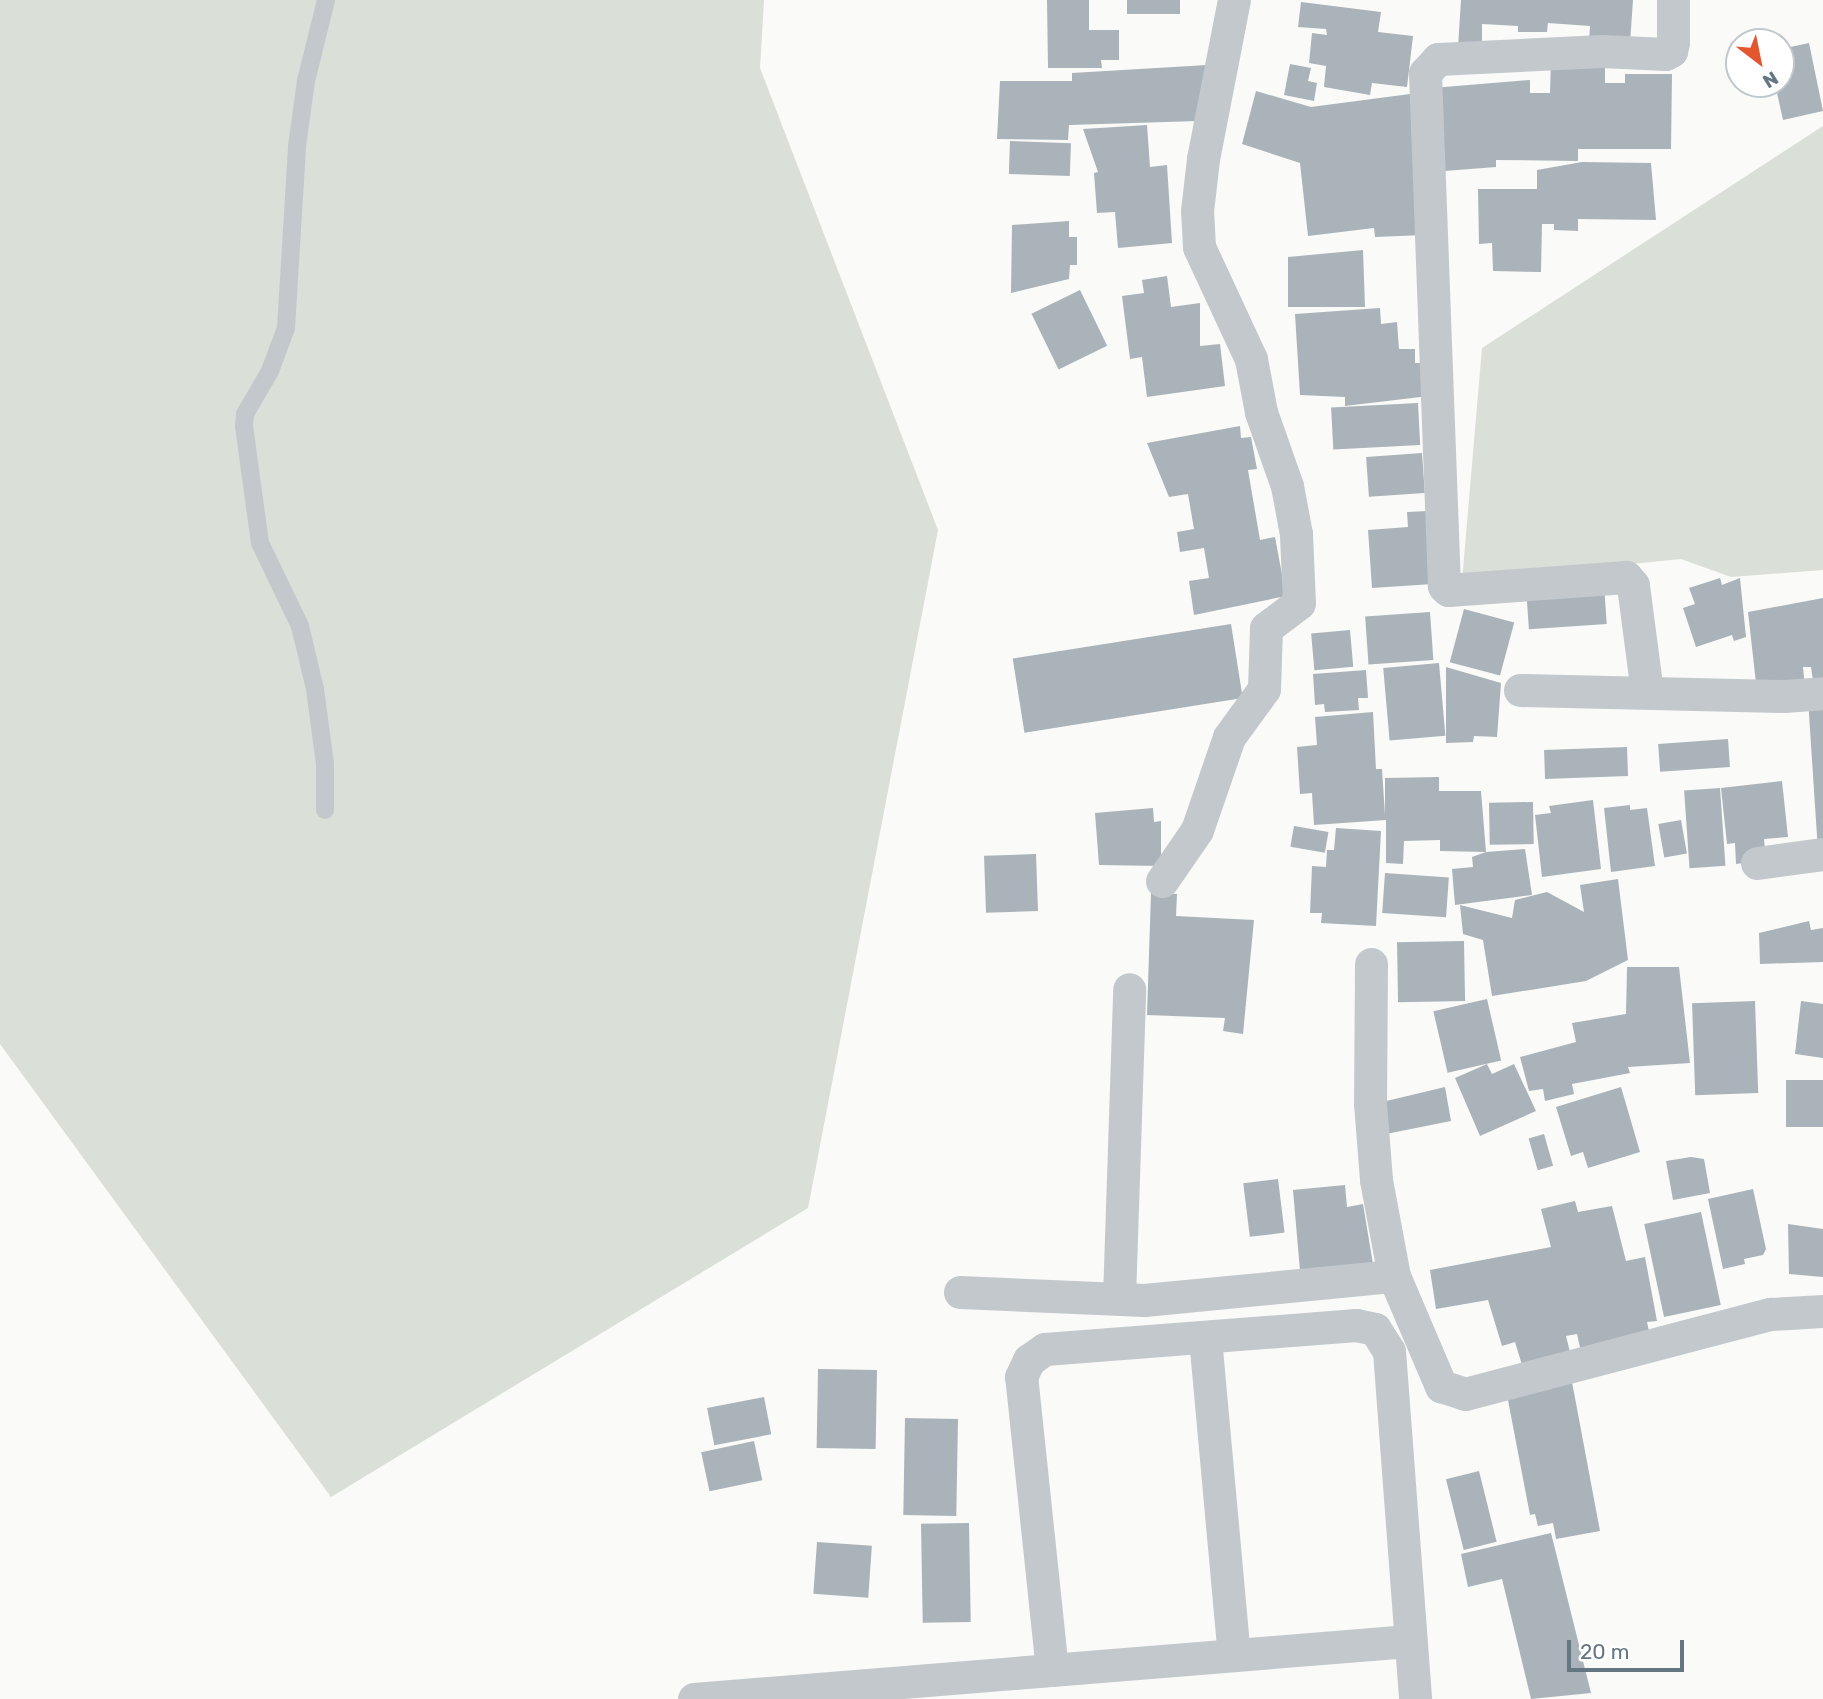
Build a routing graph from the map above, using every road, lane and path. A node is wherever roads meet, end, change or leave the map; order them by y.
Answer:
1 (326, 0) edge
2 (1234, 0) edge
3 (1673, 0) edge
4 (1520, 690) dead end
5 (1647, 692) junction
6 (1823, 693) edge
7 (325, 810) dead end
8 (1823, 854) edge
9 (1758, 863) dead end
10 (1162, 881) dead end
11 (1371, 964) dead end
12 (1129, 989) dead end
13 (1394, 1276) junction
14 (960, 1293) dead end
15 (1119, 1298) junction
16 (1823, 1311) edge
17 (1205, 1338) junction
18 (1409, 1641) junction
19 (1234, 1655) junction
20 (1052, 1670) junction
21 (694, 1699) edge
22 (1415, 1699) edge

1 - 7 lane
2 - 10 street
3 - 5 street
4 - 5 street
5 - 6 street
8 - 9 street
11 - 13 street
12 - 15 street
13 - 15 street
13 - 16 street
14 - 15 street
17 - 18 street
17 - 19 street
17 - 20 street
18 - 19 street
18 - 22 street
19 - 20 street
20 - 21 street

